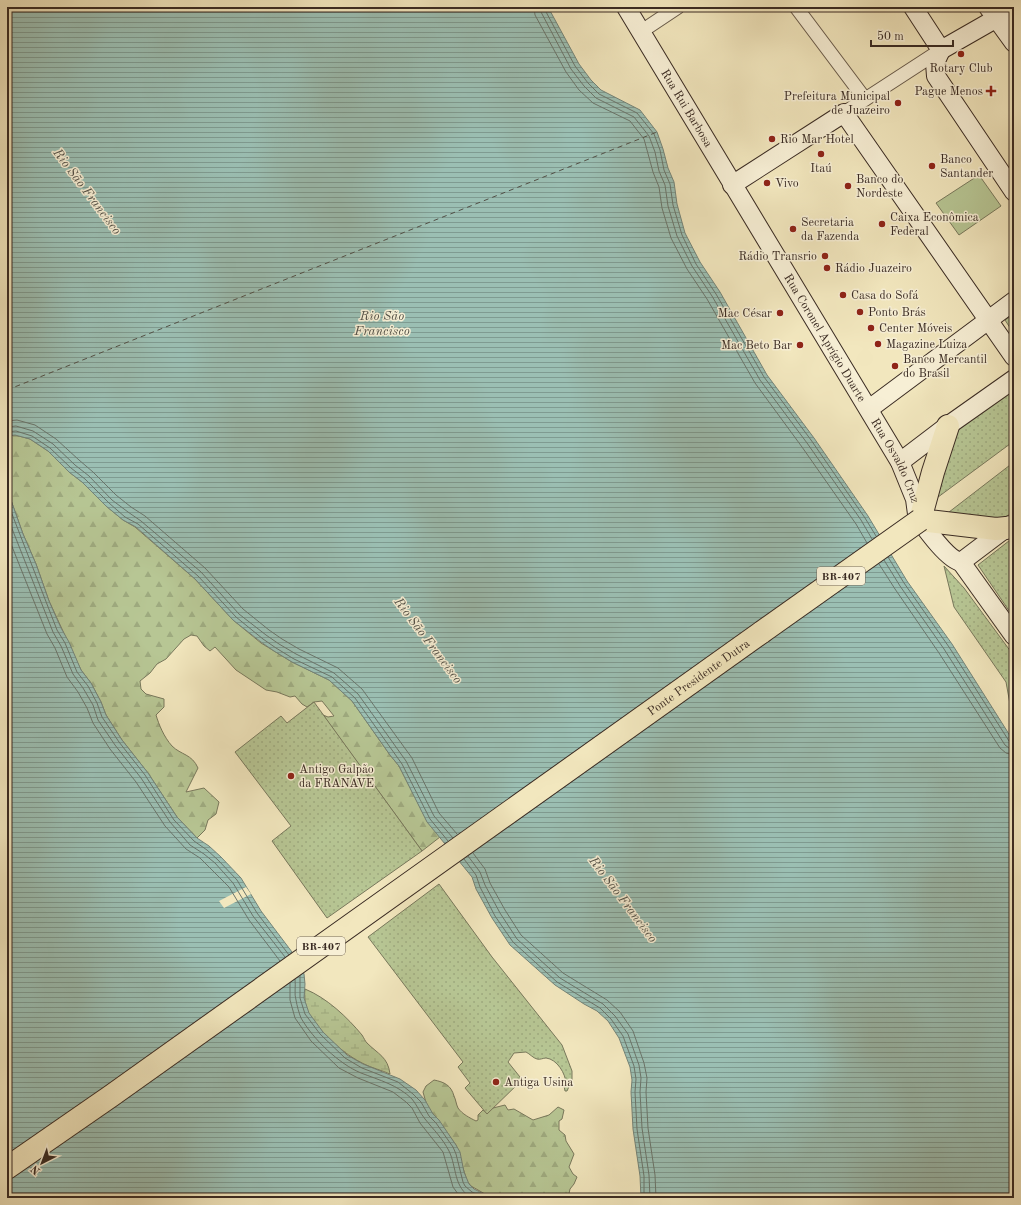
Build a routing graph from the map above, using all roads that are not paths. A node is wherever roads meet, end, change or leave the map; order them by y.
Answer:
1 (626, 7) edge
2 (678, 7) edge
3 (796, 7) edge
4 (913, 7) edge
5 (1013, 7) edge
6 (992, 13) edge
7 (643, 31) junction
8 (1014, 43) edge
9 (942, 50) junction
10 (866, 99) junction
11 (844, 113) junction
12 (732, 185) junction
13 (1014, 192) edge
14 (1014, 301) edge
15 (988, 319) junction
16 (1014, 357) edge
17 (1014, 379) edge
18 (868, 409) junction
19 (945, 435) junction
20 (900, 462) junction
21 (918, 517) junction
22 (1005, 526) edge
23 (963, 560) junction
24 (1014, 636) edge
25 (7, 1168) edge

1 - 7 street, Rua Rui Barbosa
2 - 7 street
3 - 10 street
4 - 9 street
5 - 6 street
6 - 8 street
6 - 9 street
7 - 12 street, Rua Rui Barbosa
9 - 10 street
9 - 13 street
10 - 11 street
11 - 12 street
11 - 15 street
12 - 18 street, Rua Coronel Aprígio Duarte
14 - 15 street
15 - 16 street
15 - 18 street
17 - 19 street
18 - 20 street, Rua Osvaldo Cruz
19 - 20 street
19 - 21 highway
20 - 21 street, Rua Osvaldo Cruz
21 - 22 highway
21 - 23 street, Rua Osvaldo Cruz
21 - 25 highway, Ponte Presidente Dutra / BR-407, bridge
22 - 23 street
23 - 24 street, Rua Osvaldo Cruz

